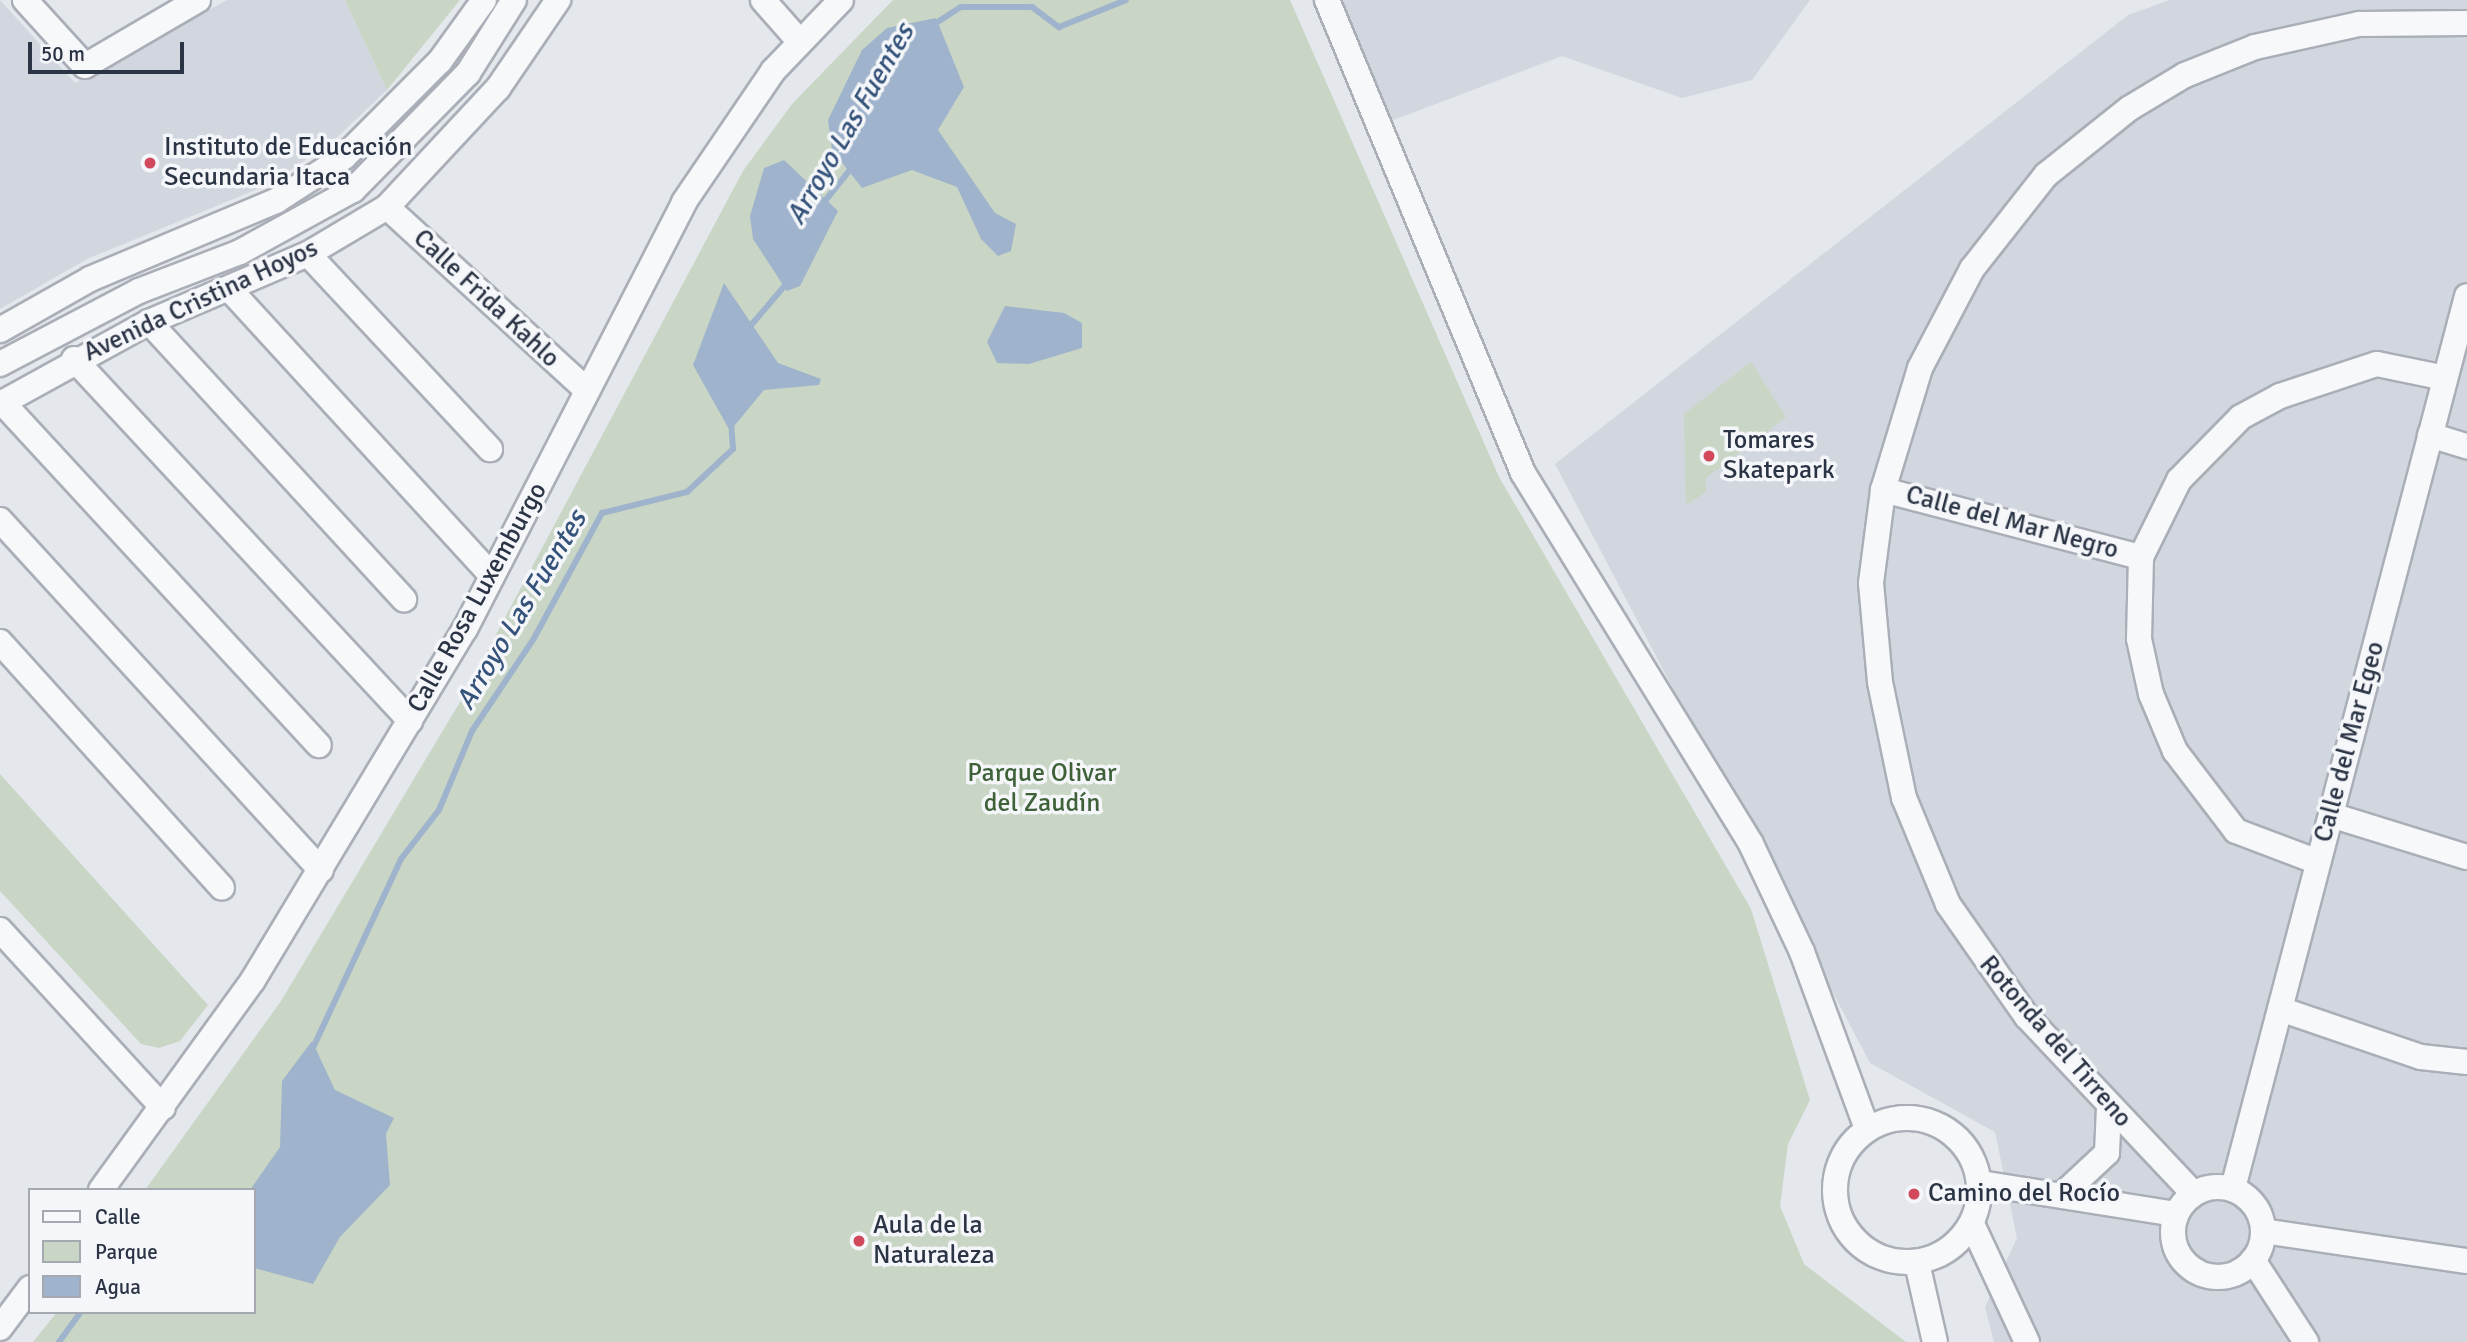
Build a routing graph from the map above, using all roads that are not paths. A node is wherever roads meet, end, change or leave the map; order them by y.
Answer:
1 (25, 0) edge
2 (484, 0) edge
3 (514, 0) edge
4 (558, 0) edge
5 (763, 0) edge
6 (841, 0) edge
7 (1327, 0) edge
8 (2370, 0) edge
9 (181, 4) edge
10 (2467, 23) edge
11 (2359, 24) junction
12 (800, 42) junction
13 (387, 207) junction
14 (308, 254) junction
15 (232, 292) junction
16 (2467, 296) edge
17 (149, 322) junction
18 (0, 330) edge
19 (74, 359) junction
20 (0, 364) edge
21 (2445, 378) junction
22 (587, 390) junction
23 (1, 403) edge
24 (2430, 435) junction
25 (2467, 446) edge
26 (490, 449) dead end
27 (1883, 490) junction
28 (0, 520) edge
29 (2141, 556) junction
30 (492, 576) junction
31 (404, 599) dead end
32 (0, 642) edge
33 (410, 721) junction
34 (319, 745) dead end
35 (2331, 815) junction
36 (2467, 857) edge
37 (2318, 862) junction
38 (321, 870) junction
39 (222, 888) dead end
40 (0, 930) edge
41 (2280, 1009) junction
42 (2467, 1062) edge
43 (163, 1108) junction
44 (2109, 1108) junction
45 (1867, 1129) junction
46 (1980, 1182) junction
47 (103, 1188) edge
48 (2232, 1188) junction
49 (2193, 1193) junction
50 (2063, 1194) junction
51 (2176, 1214) junction
52 (1972, 1224) junction
53 (2263, 1231) junction
54 (2253, 1260) junction
55 (2467, 1261) edge
56 (1917, 1263) junction
57 (28, 1291) edge
58 (0, 1328) edge
59 (1935, 1342) edge
60 (2027, 1342) edge
61 (2306, 1342) edge

1 - 9 street
2 - 18 street
3 - 20 street
4 - 13 street, Avenida Cristina Hoyos
5 - 12 street
6 - 12 street, Calle Rosa Luxemburgo
7 - 45 street
8 - 11 street
10 - 11 street, Rotonda del Tirreno
11 - 27 street, Rotonda del Tirreno
12 - 22 street, Calle Rosa Luxemburgo
13 - 14 street, Avenida Cristina Hoyos
13 - 22 street, Calle Frida Kahlo
14 - 15 street, Avenida Cristina Hoyos
14 - 26 street
15 - 17 street, Avenida Cristina Hoyos
15 - 30 street
16 - 21 street, Calle del Mar Egeo
17 - 19 street, Avenida Cristina Hoyos
17 - 31 street
19 - 23 street, Avenida Cristina Hoyos
19 - 33 street
21 - 24 street, Calle del Mar Egeo
21 - 29 street
22 - 30 street, Calle Rosa Luxemburgo
23 - 34 street
24 - 25 street
24 - 35 street, Calle del Mar Egeo
27 - 29 street, Calle del Mar Negro
27 - 44 street, Rotonda del Tirreno
28 - 38 street
29 - 37 street
30 - 33 street, Calle Rosa Luxemburgo
32 - 39 street
33 - 38 street, Calle Rosa Luxemburgo
35 - 36 street
35 - 37 street, Calle del Mar Egeo
37 - 41 street, Calle del Mar Egeo
38 - 43 street, Calle Rosa Luxemburgo
40 - 43 street
41 - 42 street
41 - 48 street, Calle del Mar Egeo
43 - 47 street, Calle Rosa Luxemburgo
44 - 49 street, Rotonda del Tirreno
44 - 50 street
45 - 46 street
45 - 56 street
46 - 50 street
46 - 52 street
48 - 49 street
48 - 53 street
49 - 51 street
50 - 51 street
51 - 54 street
52 - 56 street
52 - 60 street
53 - 54 street
53 - 55 street
54 - 61 street
56 - 59 street
57 - 58 street

